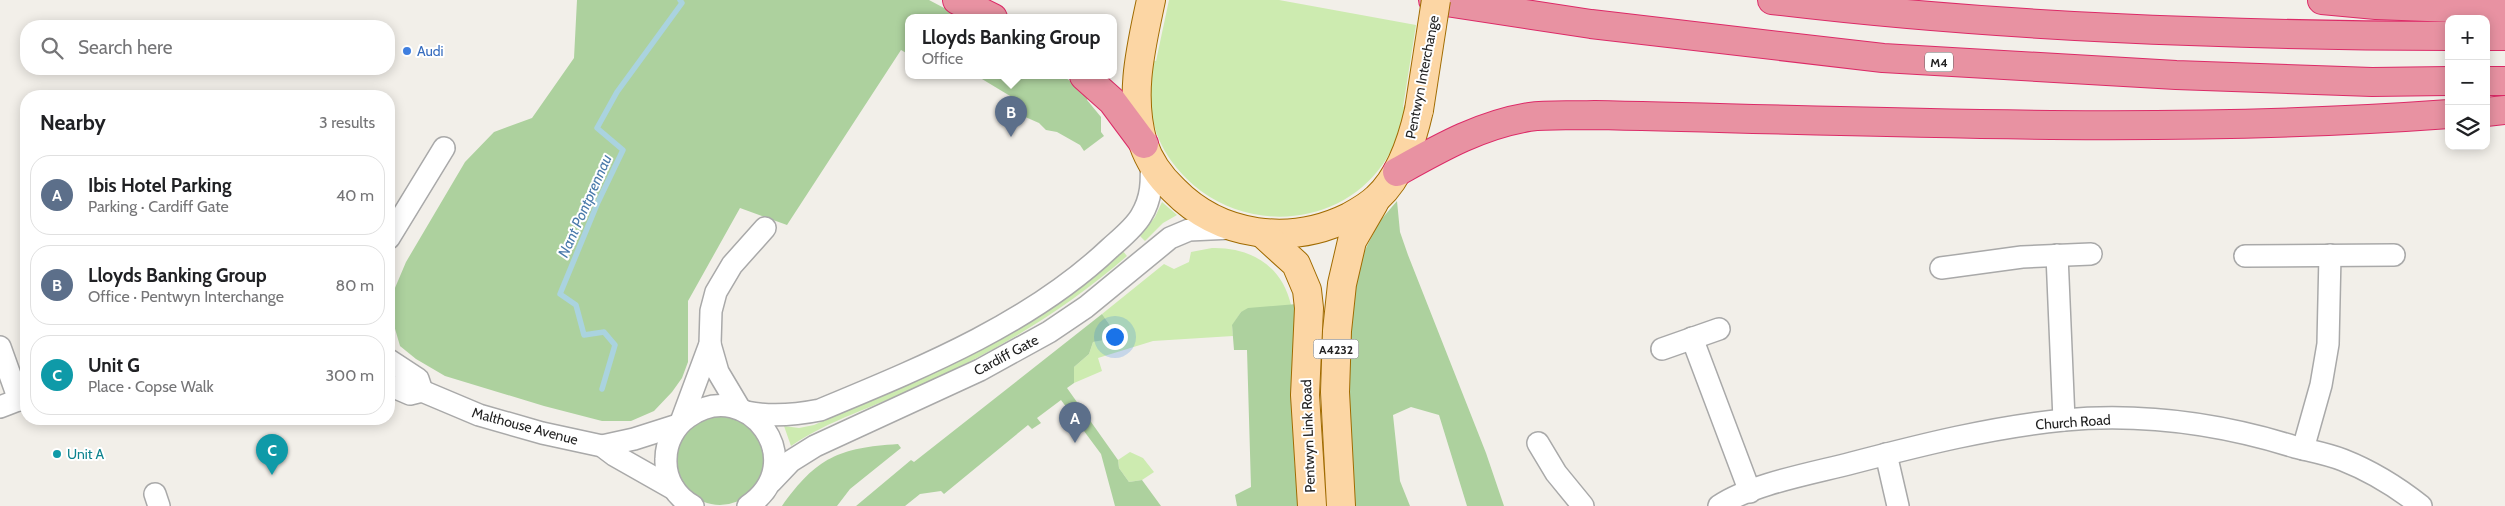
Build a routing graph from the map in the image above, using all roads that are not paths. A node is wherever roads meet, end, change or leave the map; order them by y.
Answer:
1 (957, 0) edge
2 (1151, 0) edge
3 (1434, 0) edge
4 (1772, 0) edge
5 (2322, 0) edge
6 (2505, 10) edge
7 (985, 14) edge
8 (2445, 36) edge
9 (2490, 36) edge
10 (2505, 36) edge
11 (1087, 79) edge
12 (2490, 81) edge
13 (2505, 81) edge
14 (2445, 82) edge
15 (2505, 110) edge
16 (2490, 112) edge
17 (2445, 114) edge
18 (444, 148) dead end
19 (1147, 152) junction
20 (1397, 172) junction
21 (1376, 200) junction
22 (395, 228) edge
23 (764, 228) dead end
24 (1235, 228) junction
25 (1263, 234) junction
26 (2091, 254) dead end
27 (2057, 255) junction
28 (2394, 255) dead end
29 (2245, 256) dead end
30 (2330, 256) junction
31 (1941, 268) dead end
32 (1719, 329) dead end
33 (1692, 338) junction
34 (710, 344) junction
35 (0, 347) edge
36 (1662, 349) dead end
37 (395, 364) edge
38 (395, 388) edge
39 (422, 391) junction
40 (15, 401) edge
41 (743, 410) junction
42 (2064, 420) junction
43 (680, 423) junction
44 (1538, 443) dead end
45 (602, 446) junction
46 (2303, 449) junction
47 (1886, 454) junction
48 (1750, 492) junction
49 (759, 498) edge
50 (684, 500) edge
51 (1312, 506) edge
52 (1341, 506) edge
53 (1583, 506) edge
54 (1719, 506) edge
55 (1898, 506) edge
56 (2421, 506) edge

1 - 7 highway
2 - 19 main road, Pentwyn Interchange / A4232
3 - 14 highway, M4
3 - 20 main road, Pentwyn Interchange / A4232, bridge
4 - 8 highway
5 - 6 highway
9 - 10 highway
11 - 19 highway
12 - 13 highway
15 - 16 highway
17 - 20 highway
18 - 22 street
19 - 24 main road, Pentwyn Interchange / A4232
19 - 41 street, Cardiff Gate
20 - 21 main road, Pentwyn Interchange / A4232
21 - 25 main road, Pentwyn Interchange / A4232
21 - 52 main road, Pentwyn Link Road / A4232
23 - 34 street
24 - 25 main road, Pentwyn Interchange / A4232
24 - 49 street, Cardiff Gate
25 - 51 main road, Pentwyn Link Road / A4232
26 - 27 street
27 - 31 street
27 - 42 street
28 - 30 street
29 - 30 street
30 - 46 street
32 - 33 street
33 - 36 street
33 - 48 street
34 - 41 street
34 - 43 street
35 - 40 street
37 - 39 street, Malthouse Avenue
38 - 39 street, Malthouse Avenue
39 - 45 street, Malthouse Avenue
41 - 43 street, Cardiff Gate
41 - 49 street, Cardiff Gate
42 - 46 street, Church Road
42 - 47 street, Church Road
43 - 45 street, Malthouse Avenue
43 - 50 street
44 - 53 street
45 - 50 street, Malthouse Avenue
46 - 56 street, Church Road
47 - 48 street, Church Road
47 - 55 street
48 - 54 street, Church Road

